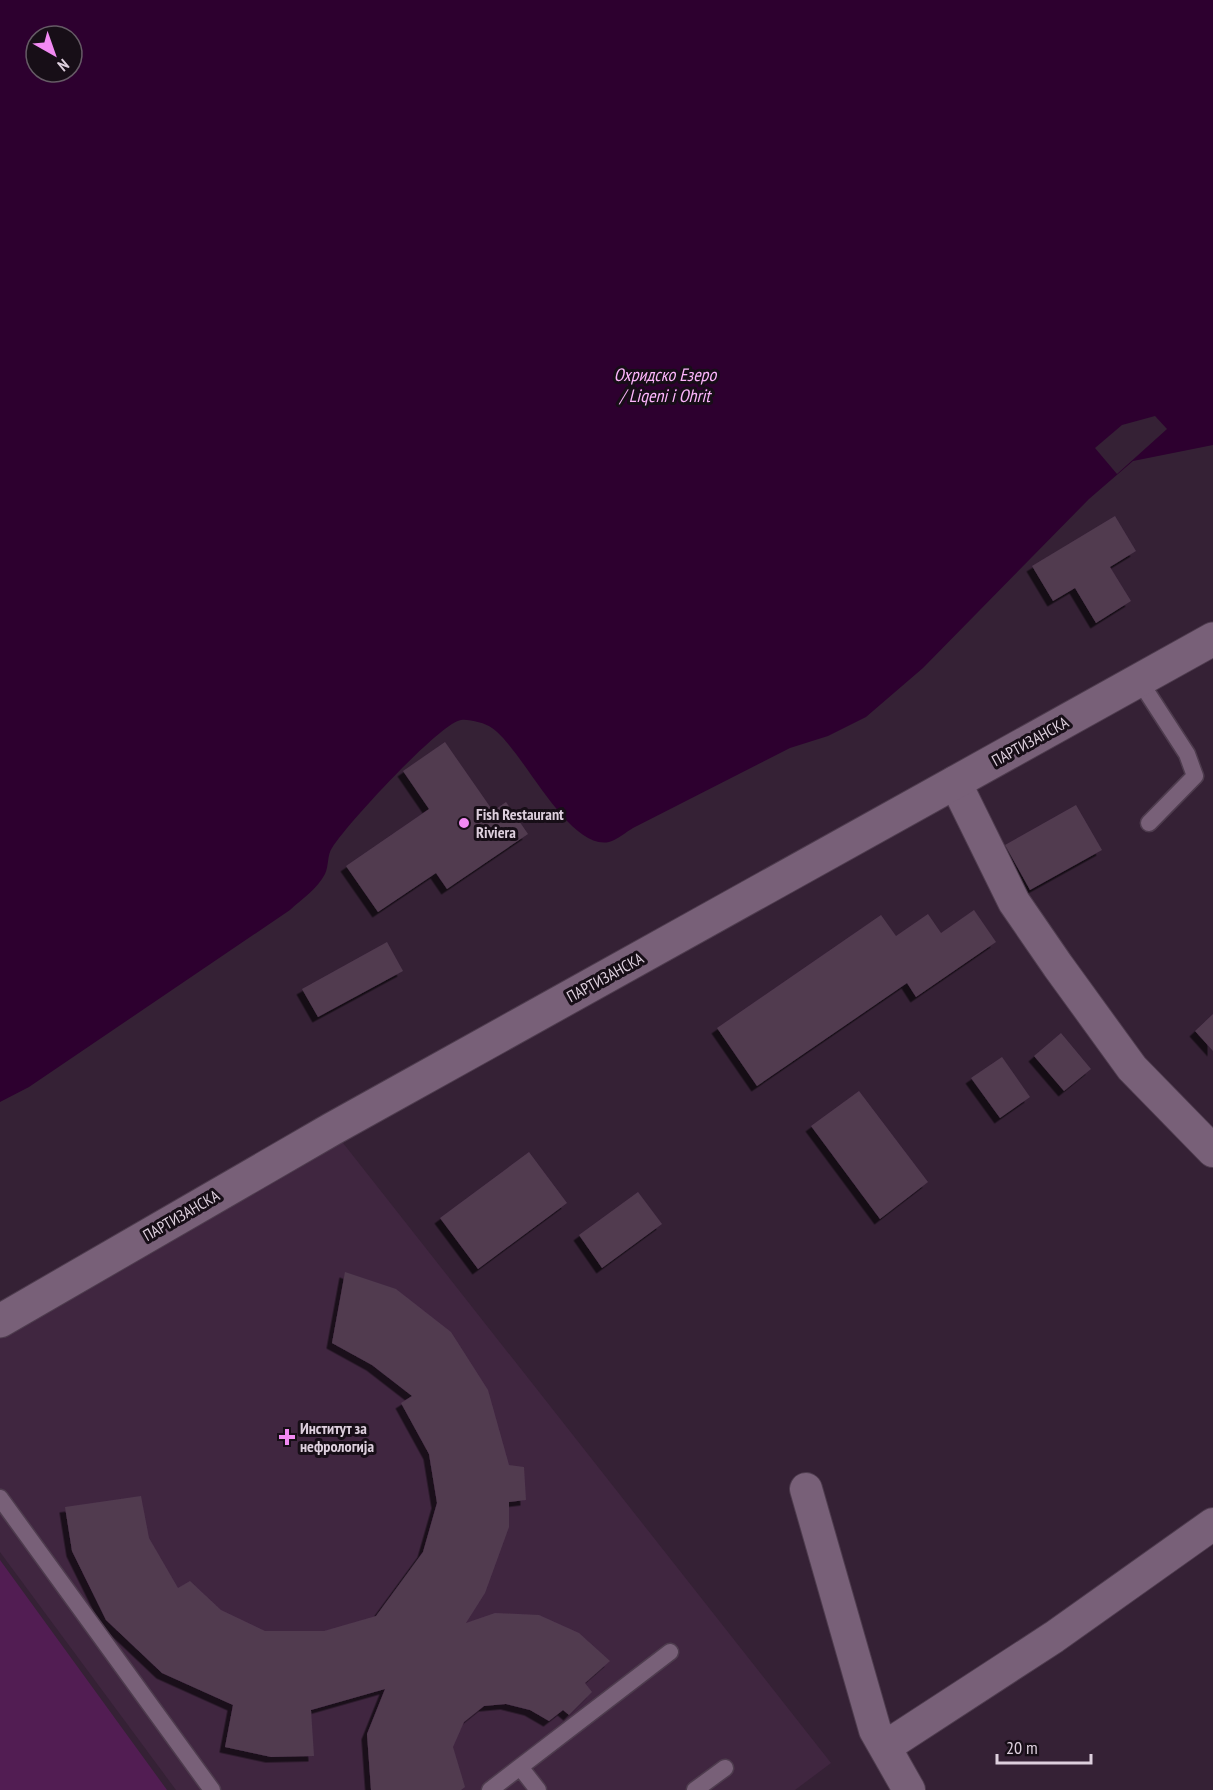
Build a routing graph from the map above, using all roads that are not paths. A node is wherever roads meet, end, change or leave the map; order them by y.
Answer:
1 (1213, 639) edge
2 (1139, 680) junction
3 (955, 782) junction
4 (1149, 823) dead end
5 (1213, 1150) edge
6 (0, 1321) edge
7 (806, 1489) dead end
8 (0, 1498) edge
9 (1213, 1524) edge
10 (670, 1652) dead end
11 (885, 1747) junction
12 (520, 1767) junction
13 (725, 1768) dead end
14 (212, 1790) edge
15 (490, 1790) edge
16 (538, 1790) edge
17 (695, 1790) edge
18 (909, 1790) edge

1 - 2 main road, ПАРТИЗАНСКА
2 - 3 main road, ПАРТИЗАНСКА
2 - 4 lane
3 - 5 street
3 - 6 main road, ПАРТИЗАНСКА
7 - 11 street
8 - 14 lane
9 - 11 street
10 - 12 lane
11 - 18 street
12 - 15 lane
12 - 16 lane
13 - 17 lane

